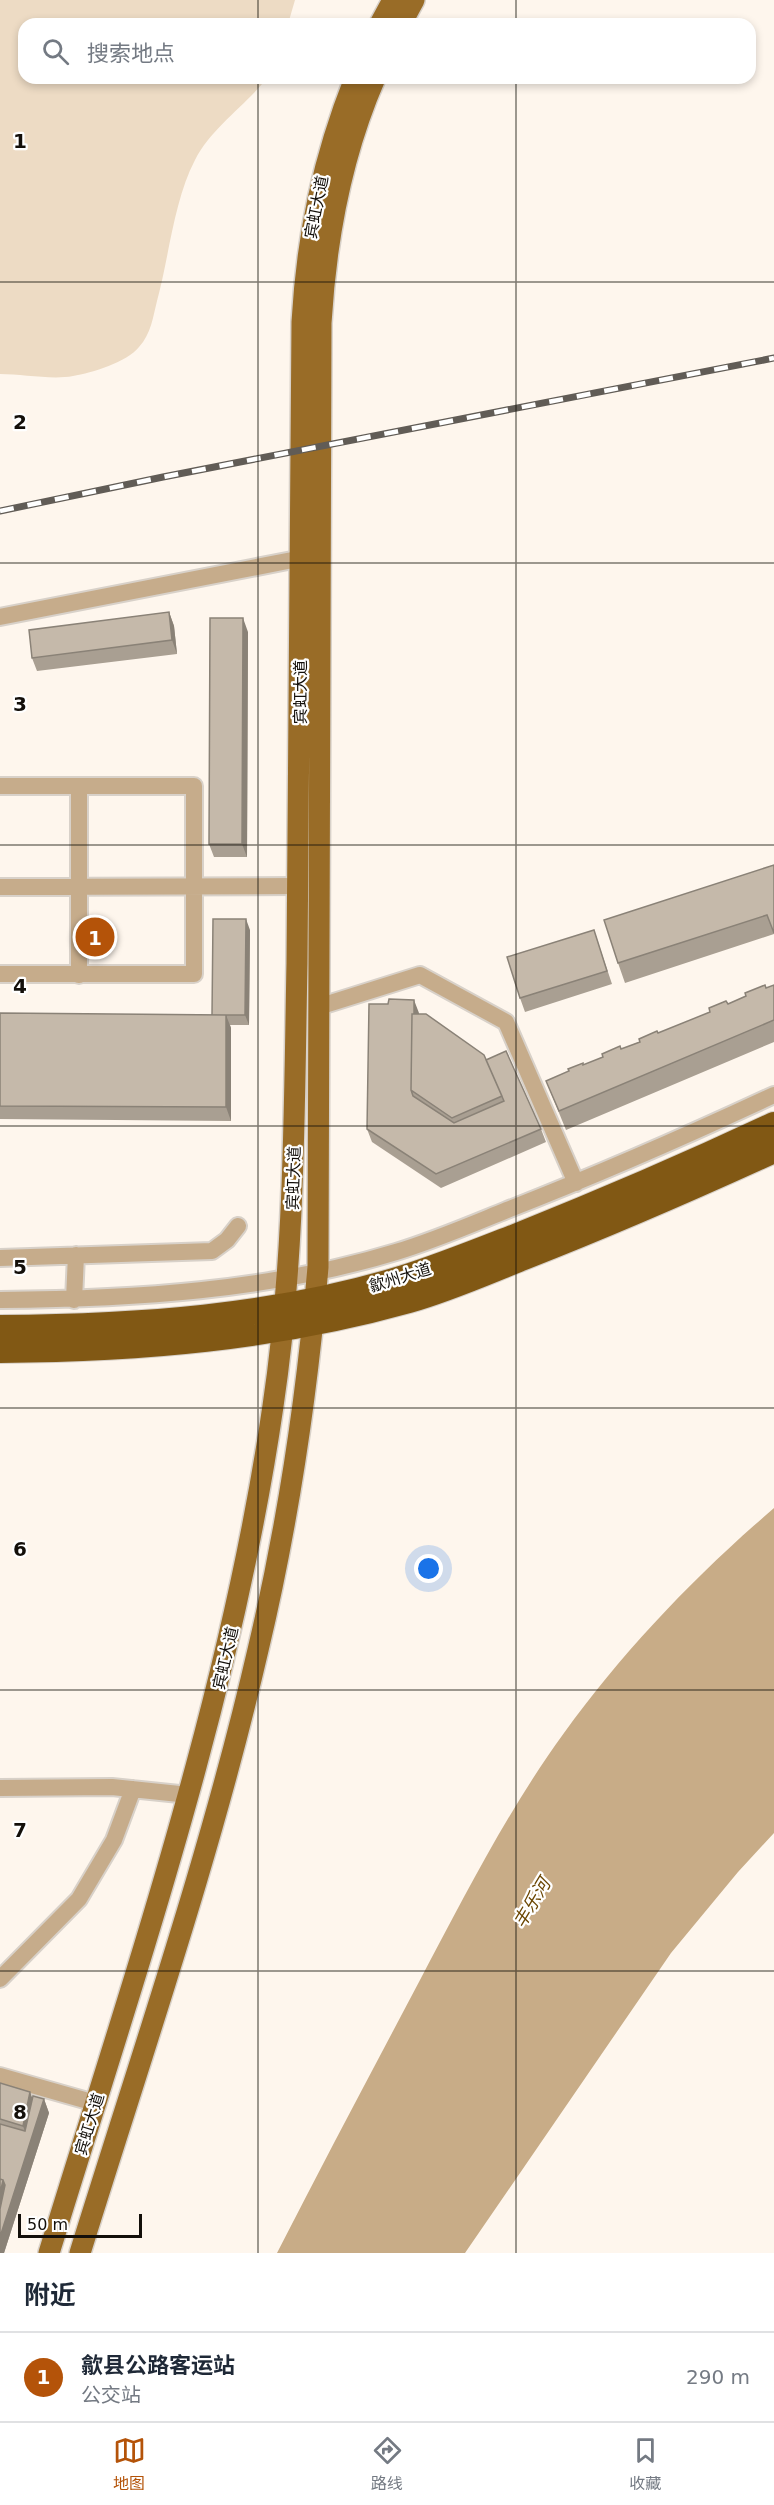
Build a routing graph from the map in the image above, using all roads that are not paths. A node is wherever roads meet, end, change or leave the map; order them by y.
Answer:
1 (393, 0) edge
2 (414, 0) edge
3 (383, 18) edge
4 (404, 18) edge
5 (353, 84) edge
6 (373, 84) edge
7 (310, 556) junction
8 (0, 616) edge
9 (0, 786) edge
10 (79, 786) junction
11 (79, 886) junction
12 (194, 886) junction
13 (298, 886) junction
14 (0, 887) edge
15 (0, 974) edge
16 (79, 975) junction
17 (318, 1007) junction
18 (774, 1095) edge
19 (774, 1125) edge
20 (774, 1150) edge
21 (576, 1183) junction
22 (238, 1226) dead end
23 (76, 1255) junction
24 (0, 1258) edge
25 (318, 1271) junction
26 (287, 1277) junction
27 (0, 1300) edge
28 (74, 1300) junction
29 (314, 1311) junction
30 (284, 1317) junction
31 (0, 1328) edge
32 (0, 1350) edge
33 (0, 1788) edge
34 (134, 1789) junction
35 (189, 1795) junction
36 (0, 1979) edge
37 (0, 2076) edge
38 (95, 2103) junction
39 (49, 2253) edge
40 (80, 2253) edge

1 - 3 main road
2 - 4 main road
5 - 7 main road, 宾虹大道
6 - 7 main road, 宾虹大道
7 - 8 street
7 - 13 main road, 宾虹大道
7 - 17 main road, 宾虹大道
9 - 10 street
10 - 11 street
10 - 12 street
11 - 12 street
11 - 14 street
11 - 16 street
12 - 13 street
12 - 16 street
13 - 26 main road, 宾虹大道
15 - 16 street
17 - 21 street
17 - 25 main road, 宾虹大道
18 - 21 street
19 - 29 highway, 歙州大道
20 - 29 highway, 歙州大道
21 - 25 street
22 - 23 street
23 - 24 street
23 - 28 street
25 - 26 street
25 - 29 main road, 宾虹大道
26 - 28 street
26 - 30 main road, 宾虹大道
27 - 28 street
29 - 30 highway, 歙州大道
29 - 40 main road, 宾虹大道
30 - 31 highway, 歙州大道
30 - 32 highway, 歙州大道
30 - 35 main road, 宾虹大道
33 - 34 street
34 - 35 street
34 - 36 street
35 - 38 main road, 宾虹大道
37 - 38 street
38 - 39 main road, 宾虹大道

